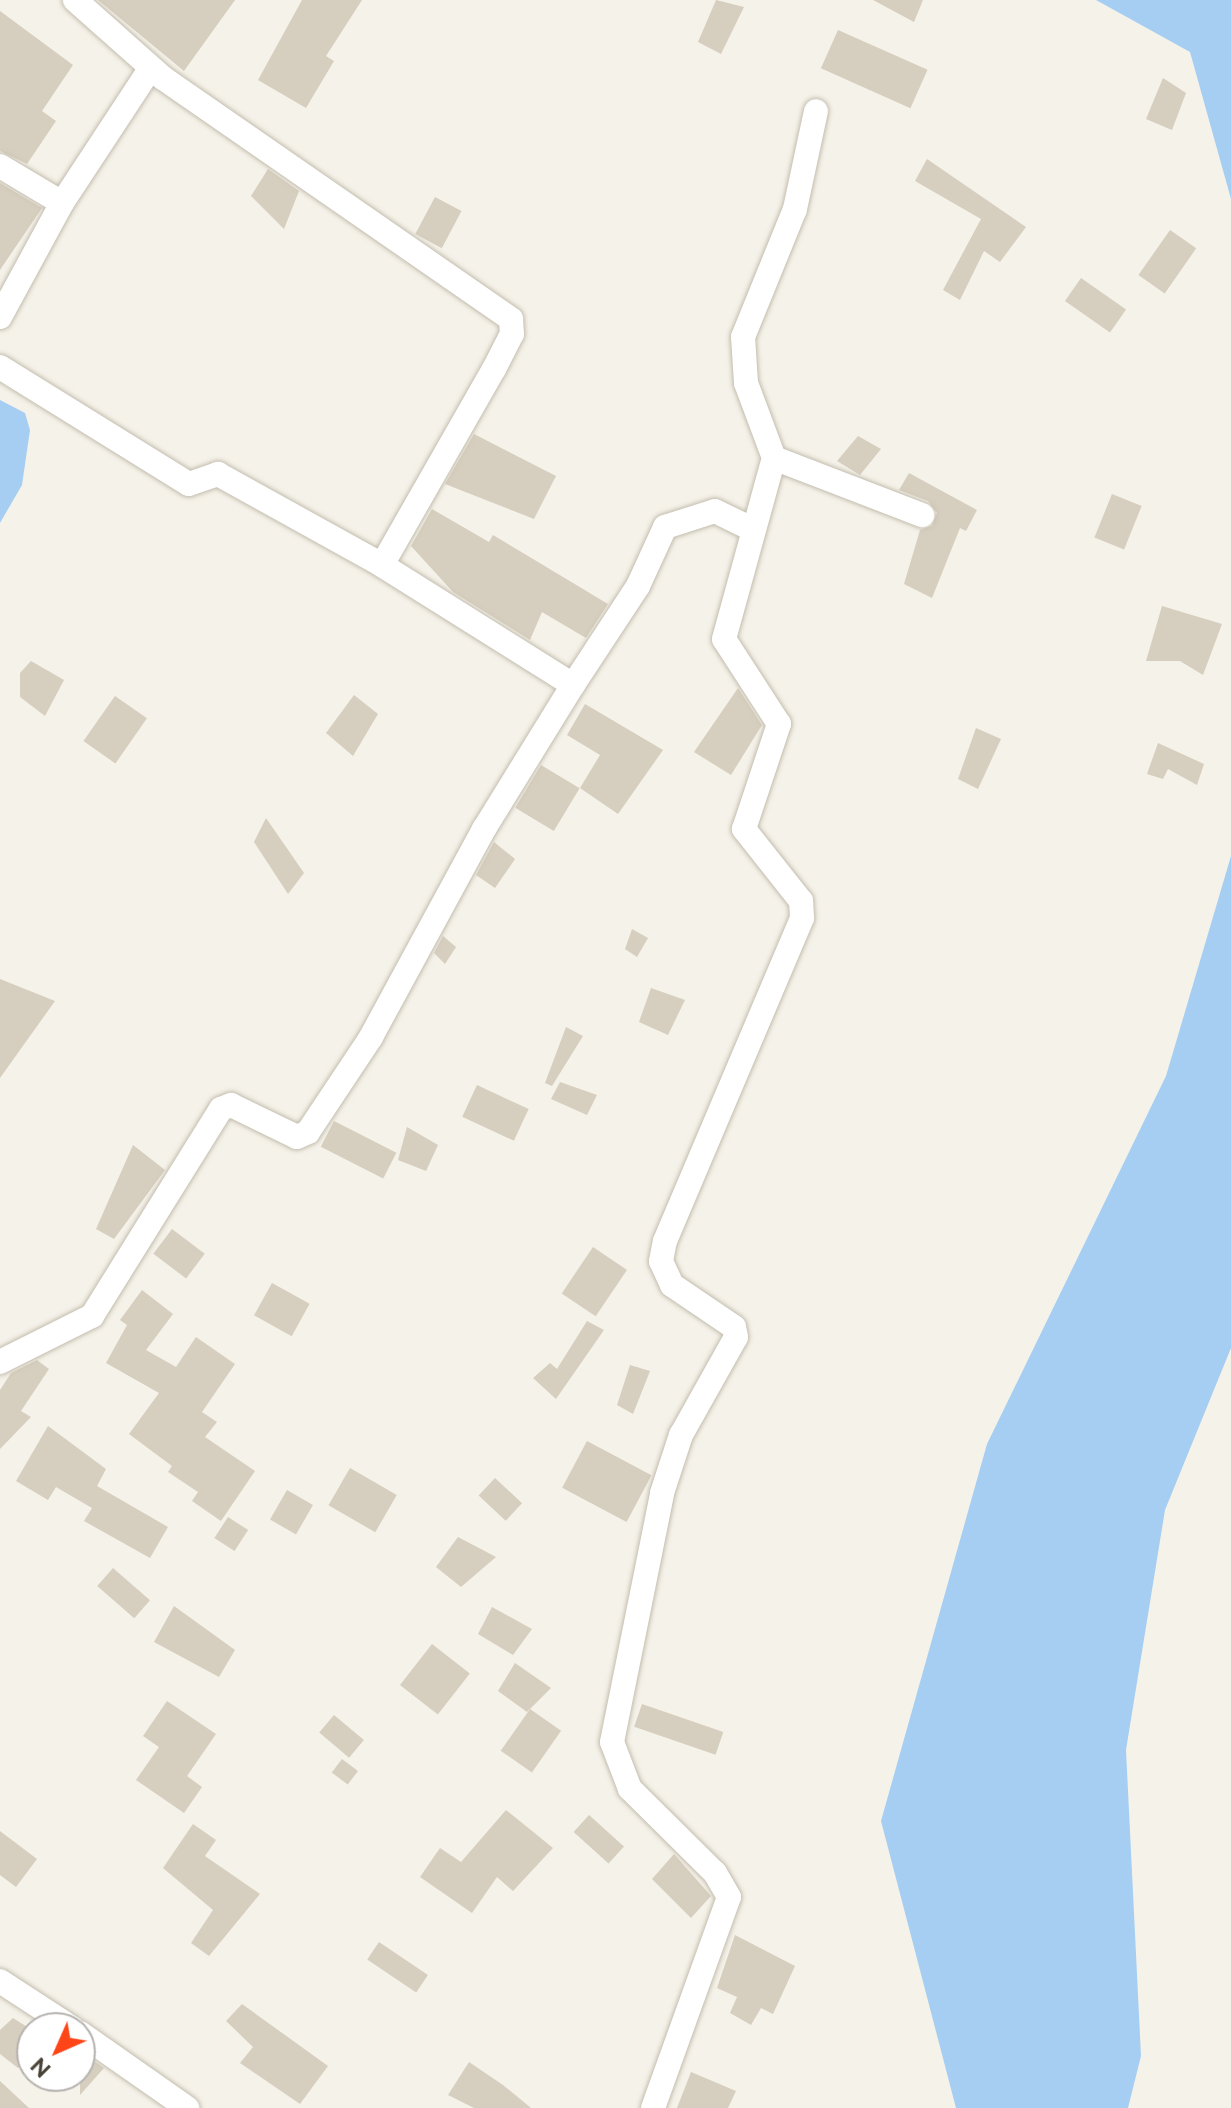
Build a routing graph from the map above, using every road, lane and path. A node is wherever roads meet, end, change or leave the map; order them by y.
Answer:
1 (75, 0) edge
2 (150, 69) junction
3 (816, 111) dead end
4 (0, 166) edge
5 (62, 203) junction
6 (0, 317) edge
7 (0, 367) edge
8 (774, 458) junction
9 (922, 515) dead end
10 (754, 530) junction
11 (382, 565) junction
12 (573, 685) junction
13 (0, 1362) edge
14 (0, 1981) edge
15 (47, 2012) edge
16 (96, 2044) edge
17 (187, 2108) edge
18 (653, 2108) edge

1 - 2 street
2 - 5 street
2 - 11 street
3 - 8 street
4 - 5 street
5 - 6 street
7 - 11 street
8 - 9 street
8 - 10 street
10 - 12 street
10 - 18 street
11 - 12 street
12 - 13 street
14 - 15 street
16 - 17 street

